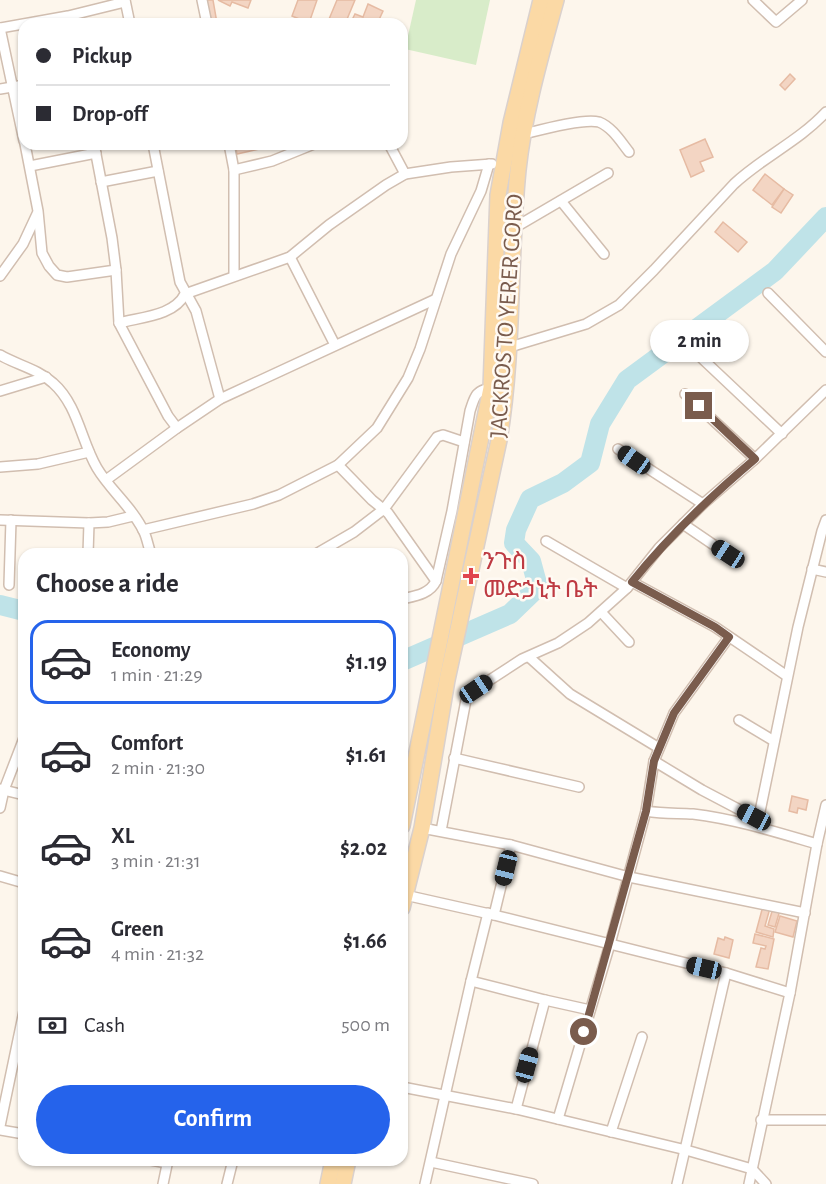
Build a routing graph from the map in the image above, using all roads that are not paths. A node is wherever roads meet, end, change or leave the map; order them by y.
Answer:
1 (202, 0) edge
2 (541, 0) edge
3 (556, 0) edge
4 (753, 0) edge
5 (802, 0) edge
6 (125, 1) edge
7 (75, 18) edge
8 (129, 18) edge
9 (206, 18) edge
10 (18, 26) edge
11 (0, 28) edge
12 (18, 86) edge
13 (11, 87) junction
14 (0, 89) edge
15 (826, 112) edge
16 (18, 117) edge
17 (524, 134) junction
18 (26, 150) edge
19 (88, 150) edge
20 (95, 150) edge
21 (154, 150) edge
22 (230, 150) edge
23 (300, 150) edge
24 (392, 150) edge
25 (629, 152) dead end
26 (496, 164) junction
27 (30, 166) junction
28 (234, 170) junction
29 (158, 171) junction
30 (608, 173) dead end
31 (405, 174) junction
32 (101, 182) junction
33 (561, 201) junction
34 (38, 211) junction
35 (514, 228) junction
36 (604, 254) dead end
37 (290, 257) junction
38 (116, 270) junction
39 (0, 276) edge
40 (234, 276) junction
41 (768, 293) dead end
42 (185, 294) junction
43 (436, 299) junction
44 (119, 323) junction
45 (335, 345) junction
46 (692, 349) dead end
47 (826, 352) edge
48 (509, 354) junction
49 (0, 355) edge
50 (46, 377) junction
51 (491, 388) junction
52 (826, 390) edge
53 (0, 391) edge
54 (685, 393) dead end
55 (220, 399) junction
56 (177, 428) junction
57 (782, 434) junction
58 (464, 442) junction
59 (618, 449) dead end
60 (89, 453) junction
61 (755, 459) junction
62 (338, 465) junction
63 (0, 467) edge
64 (106, 480) junction
65 (703, 504) junction
66 (384, 509) junction
67 (133, 516) junction
68 (0, 520) edge
69 (11, 520) junction
70 (826, 520) edge
71 (89, 523) junction
72 (683, 524) junction
73 (143, 530) junction
74 (546, 541) dead end
75 (88, 548) edge
76 (149, 548) edge
77 (326, 548) edge
78 (728, 554) dead end
79 (812, 569) junction
80 (826, 572) edge
81 (436, 581) junction
82 (9, 585) dead end
83 (629, 585) junction
84 (408, 597) edge
85 (601, 612) junction
86 (729, 637) junction
87 (628, 642) dead end
88 (529, 657) junction
89 (787, 676) junction
90 (739, 720) dead end
91 (774, 741) junction
92 (659, 748) junction
93 (18, 752) edge
94 (454, 758) junction
95 (654, 761) junction
96 (579, 787) dead end
97 (2, 789) edge
98 (18, 793) edge
99 (408, 797) edge
100 (826, 805) edge
101 (0, 808) edge
102 (646, 811) junction
103 (758, 823) junction
104 (422, 828) junction
105 (441, 831) junction
106 (816, 844) junction
107 (511, 845) junction
108 (0, 876) edge
109 (628, 877) junction
110 (18, 881) edge
111 (408, 886) edge
112 (408, 903) edge
113 (805, 913) junction
114 (491, 914) junction
115 (610, 944) junction
116 (726, 973) junction
117 (471, 981) junction
118 (790, 993) junction
119 (545, 1000) junction
120 (590, 1010) junction
121 (642, 1037) dead end
122 (18, 1042) edge
123 (13, 1068) junction
124 (18, 1069) edge
125 (408, 1088) edge
126 (446, 1094) junction
127 (516, 1109) junction
128 (558, 1119) junction
129 (761, 1120) junction
130 (826, 1120) edge
131 (0, 1128) edge
132 (18, 1132) edge
133 (611, 1132) junction
134 (686, 1150) junction
135 (431, 1162) junction
136 (166, 1166) edge
137 (232, 1166) edge
138 (332, 1166) edge
139 (347, 1166) edge
140 (752, 1169) junction
141 (163, 1184) edge
142 (227, 1184) edge
143 (328, 1184) edge
144 (343, 1184) edge
145 (425, 1184) edge
146 (533, 1184) edge
147 (677, 1184) edge
148 (749, 1184) edge
149 (766, 1184) edge

1 - 9 street
2 - 26 main road
3 - 17 main road, JACKROS TO YERER GORO
4 - 5 street
6 - 7 street
6 - 8 street
10 - 11 street
11 - 13 street
12 - 13 street
13 - 14 street
13 - 16 street
15 - 48 street
17 - 25 street
17 - 35 main road, JACKROS TO YERER GORO
18 - 27 street
19 - 27 street
20 - 32 street
21 - 29 street
22 - 28 street
23 - 28 street
24 - 31 street
26 - 31 street
26 - 43 street
26 - 51 main road
27 - 34 street
28 - 40 street
29 - 32 street
29 - 42 street
30 - 33 street
31 - 37 street
32 - 38 street
33 - 35 street
33 - 36 street
34 - 38 street
34 - 39 street
35 - 48 main road, JACKROS TO YERER GORO
37 - 40 street
37 - 45 street
38 - 44 street
40 - 42 street
41 - 47 street
42 - 44 street
42 - 55 street
43 - 45 street
43 - 62 street
44 - 56 street
45 - 55 street
46 - 57 street
48 - 104 main road, JACKROS TO YERER GORO
49 - 50 street
50 - 53 street
50 - 60 street
51 - 58 street
51 - 99 main road
52 - 57 street
54 - 61 street
55 - 56 street
56 - 64 street
57 - 61 street
58 - 66 street
58 - 81 street
59 - 65 street
60 - 63 street
60 - 64 street
61 - 65 street
62 - 66 street
62 - 73 street
64 - 67 street
65 - 72 street
66 - 77 street
66 - 81 street
67 - 71 street
67 - 73 street
68 - 69 street
69 - 71 street
69 - 82 street
70 - 79 street
71 - 75 street
72 - 78 street
72 - 83 street
73 - 76 street
74 - 83 street
79 - 80 street
79 - 89 street
81 - 84 street
83 - 85 street
83 - 86 street
85 - 87 street
85 - 88 street
86 - 89 street
86 - 92 street
88 - 92 street
88 - 94 street
89 - 91 street
90 - 91 street
91 - 103 street
92 - 95 street
93 - 97 street
94 - 96 street
94 - 105 street
95 - 102 street
95 - 103 street
97 - 98 street
97 - 101 street
100 - 106 street
102 - 103 street
102 - 109 street
103 - 106 street
104 - 105 street
104 - 111 main road, JACKROS TO YERER GORO
105 - 107 street
106 - 113 street
107 - 109 street
107 - 114 street
108 - 110 street
109 - 113 street
109 - 115 street
112 - 114 street
113 - 118 street
114 - 115 street
114 - 117 street
115 - 116 street
115 - 120 street
116 - 118 street
116 - 134 street
117 - 119 street
117 - 126 street
118 - 129 street
119 - 120 street
119 - 127 street
120 - 128 street
121 - 133 street
122 - 123 street
123 - 124 street
123 - 131 street
125 - 126 street
126 - 127 street
126 - 135 street
127 - 128 street
128 - 133 street
129 - 130 street
129 - 140 street
131 - 132 street
133 - 134 street
134 - 140 street
134 - 147 street
135 - 145 street
135 - 146 street
136 - 141 street
137 - 142 street
138 - 143 main road
139 - 144 main road
140 - 148 street
140 - 149 street

